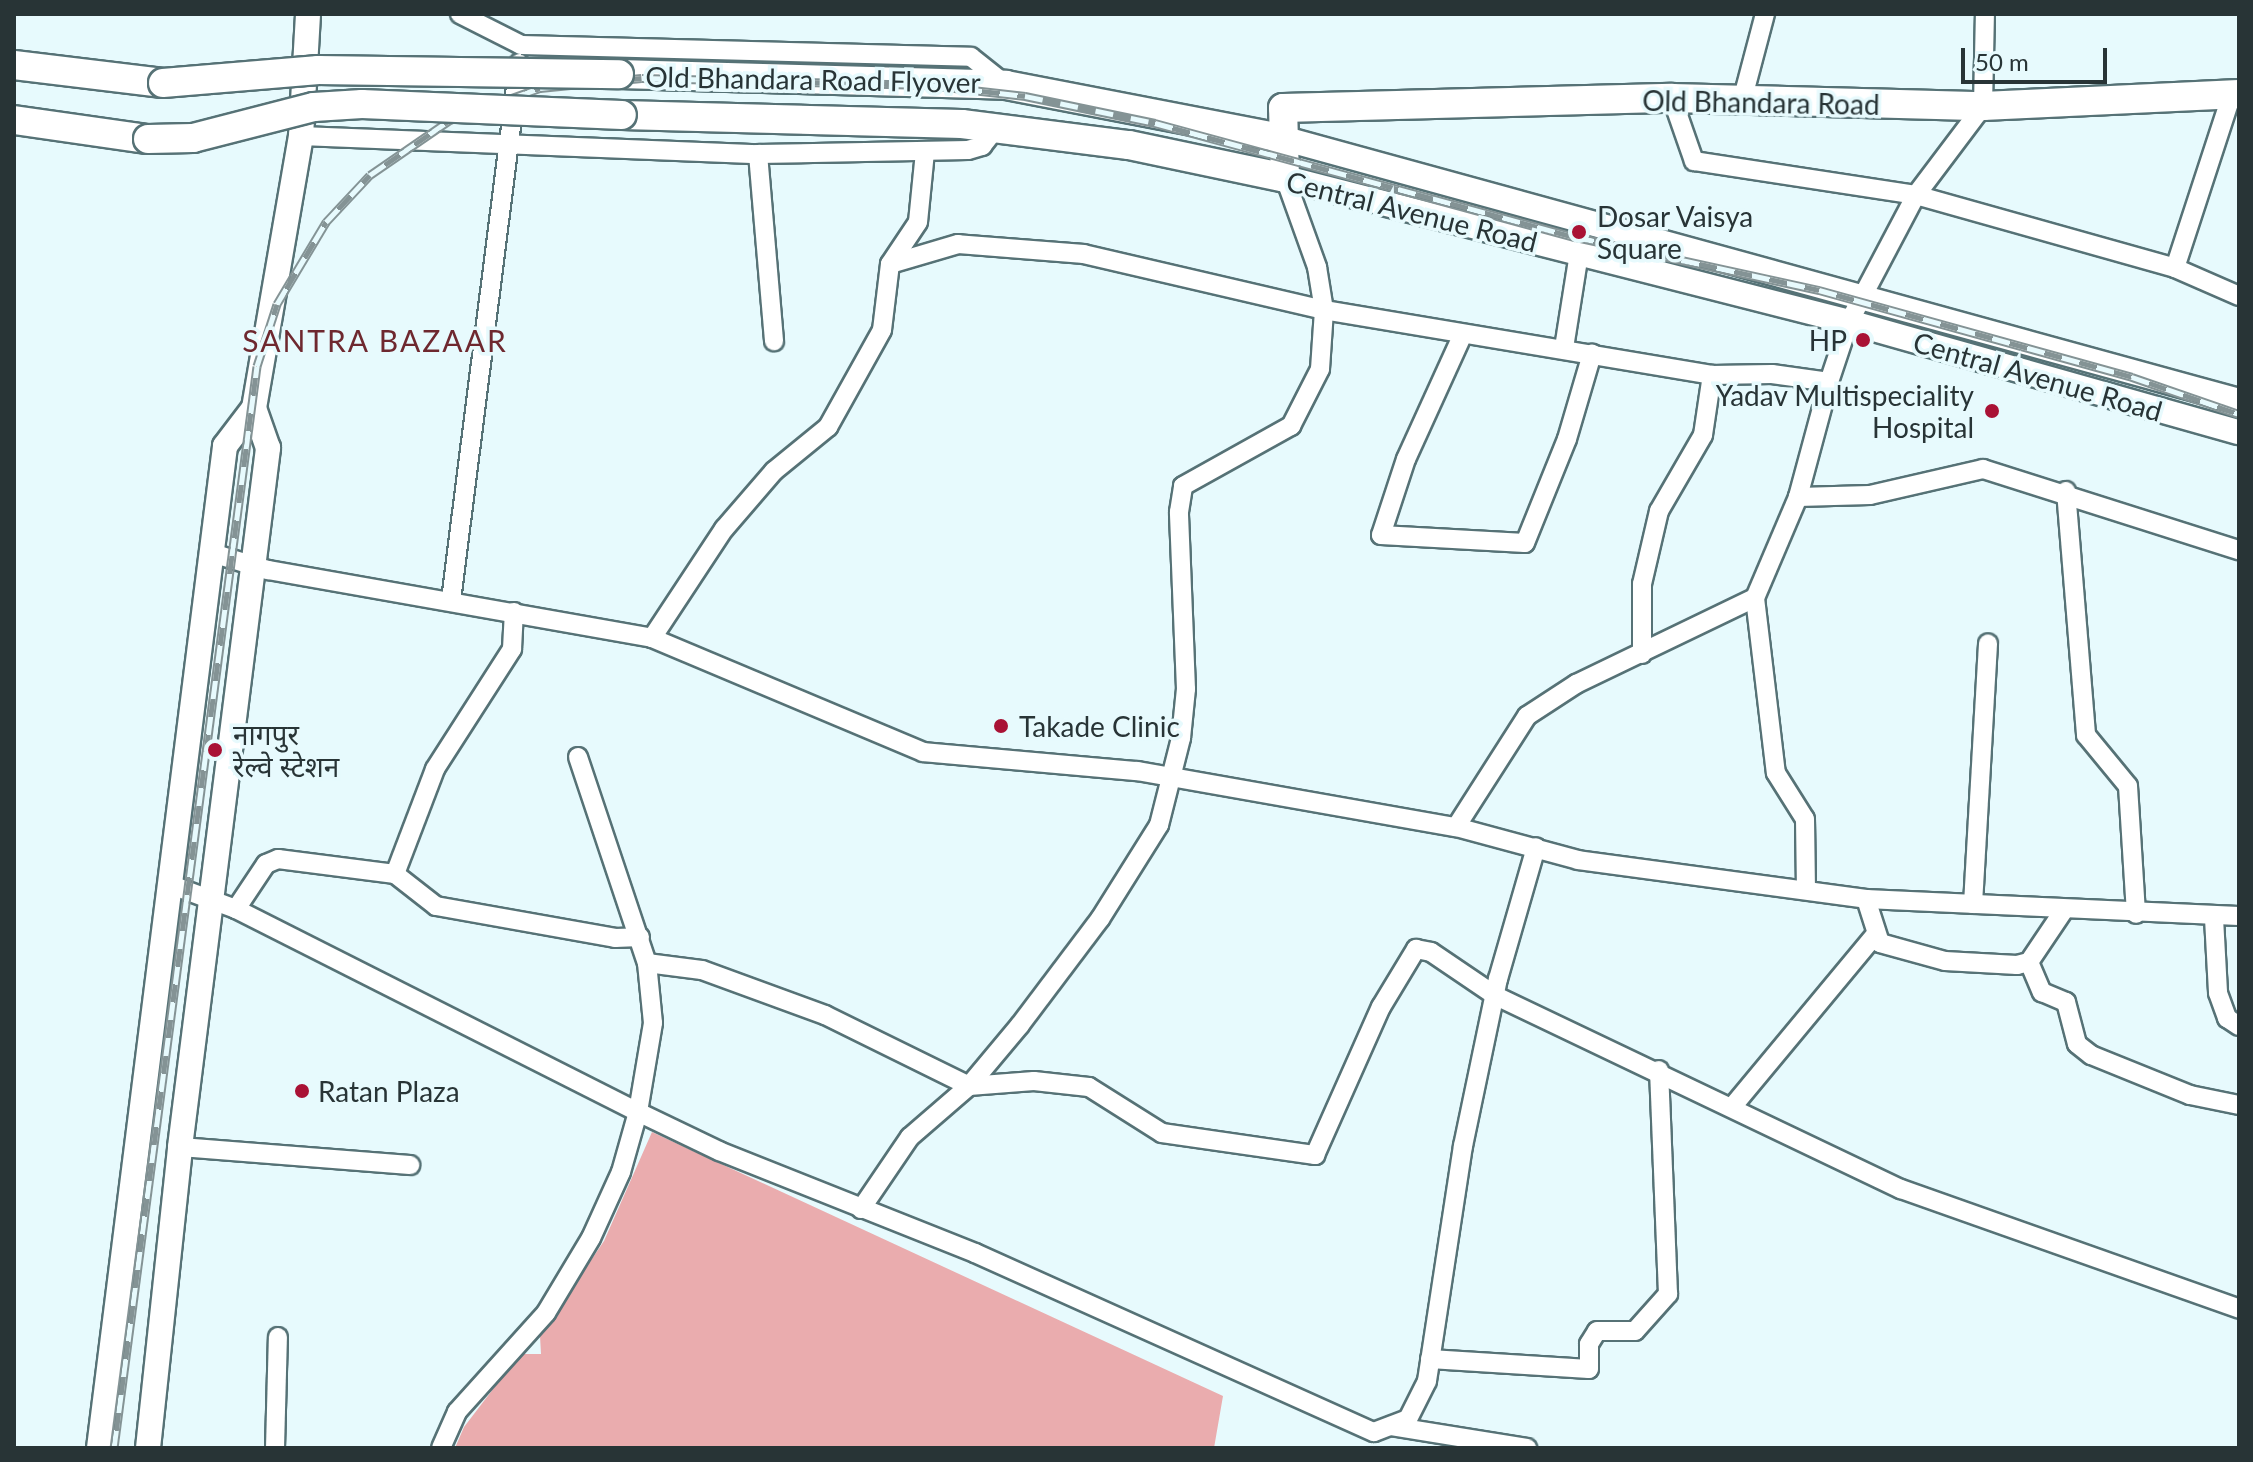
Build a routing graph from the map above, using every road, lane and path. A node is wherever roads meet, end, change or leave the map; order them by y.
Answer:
1 (308, 14) edge
2 (460, 14) edge
3 (1765, 14) edge
4 (1985, 14) edge
5 (521, 45) junction
6 (14, 65) edge
7 (1006, 85) junction
8 (2235, 94) edge
9 (1672, 98) junction
10 (1742, 101) junction
11 (1983, 106) junction
12 (14, 120) edge
13 (996, 128) junction
14 (301, 136) junction
15 (1282, 138) junction
16 (508, 148) junction
17 (925, 152) junction
18 (758, 154) junction
19 (1285, 178) junction
20 (1916, 195) junction
21 (1579, 253) junction
22 (890, 264) junction
23 (2175, 268) junction
24 (2239, 296) edge
25 (1866, 298) junction
26 (1324, 310) junction
27 (1849, 322) junction
28 (1463, 334) junction
29 (774, 341) dead end
30 (1564, 348) junction
31 (1592, 354) junction
32 (1712, 375) junction
33 (1829, 382) junction
34 (2239, 401) edge
35 (254, 408) junction
36 (2239, 432) edge
37 (2066, 491) junction
38 (1798, 497) junction
39 (2239, 550) edge
40 (212, 553) junction
41 (255, 564) junction
42 (1755, 598) junction
43 (451, 600) junction
44 (514, 612) junction
45 (652, 638) junction
46 (1988, 643) dead end
47 (1642, 654) junction
48 (578, 757) dead end
49 (1172, 779) junction
50 (1456, 827) junction
51 (1536, 847) junction
52 (395, 874) junction
53 (169, 884) junction
54 (1806, 890) junction
55 (1866, 899) junction
56 (225, 904) junction
57 (1973, 904) junction
58 (2064, 910) junction
59 (2136, 914) junction
60 (2239, 916) edge
61 (2214, 918) junction
62 (1876, 934) junction
63 (640, 937) junction
64 (2029, 962) junction
65 (647, 963) junction
66 (1496, 996) junction
67 (2239, 1026) edge
68 (1659, 1070) junction
69 (969, 1086) junction
70 (2239, 1105) edge
71 (1733, 1106) junction
72 (638, 1112) junction
73 (180, 1147) junction
74 (410, 1165) dead end
75 (861, 1209) junction
76 (2239, 1309) edge
77 (278, 1337) dead end
78 (1430, 1359) junction
79 (1391, 1426) junction
80 (99, 1448) edge
81 (148, 1448) edge
82 (275, 1448) edge
83 (441, 1448) edge
84 (1527, 1448) edge

1 - 14 main road
2 - 5 street
3 - 10 street
4 - 11 street
5 - 7 street
5 - 16 street
6 - 7 highway, Old Bhandara Road Flyover, bridge
7 - 15 highway, Old Bhandara Road Flyover
8 - 11 highway, Old Bhandara Road
8 - 23 street
9 - 10 highway, Old Bhandara Road
9 - 15 highway, Old Bhandara Road
9 - 20 street
10 - 11 highway, Old Bhandara Road
11 - 20 street
12 - 13 highway, Old Bhandara Road Flyover, bridge
13 - 17 street
13 - 19 highway, Central Avenue Road
14 - 16 street
14 - 35 main road
15 - 19 highway
15 - 25 main road, Central Avenue Road
16 - 18 street
16 - 43 street
17 - 18 street
17 - 22 street
18 - 29 street
19 - 21 main road, Central Avenue Road
19 - 26 street
20 - 23 street
20 - 25 street
21 - 27 main road, Central Avenue Road
21 - 30 street
22 - 26 street
22 - 45 street
23 - 24 street
25 - 27 street
25 - 34 main road, Central Avenue Road
26 - 28 street
26 - 49 street
27 - 33 street
27 - 36 main road, Central Avenue Road
28 - 30 street
28 - 31 street
30 - 31 street
31 - 32 street
32 - 33 street
32 - 47 street
33 - 38 street
35 - 40 main road
35 - 41 main road
37 - 38 street
37 - 39 street
37 - 59 street
38 - 42 street
40 - 41 street
40 - 53 main road
41 - 43 street
41 - 56 main road
42 - 47 street
42 - 54 street
43 - 44 street
44 - 45 street
44 - 52 street
45 - 49 street
46 - 57 street
47 - 50 street
48 - 63 street
49 - 50 street
49 - 69 street
50 - 51 street
51 - 54 street
51 - 66 street
52 - 56 street
52 - 63 street
53 - 56 street
53 - 80 main road
54 - 55 street
55 - 57 street
55 - 62 street
56 - 72 street
56 - 73 main road
57 - 58 street
58 - 59 street
58 - 64 street
59 - 61 street
60 - 61 street
61 - 67 street
62 - 64 street
62 - 71 street
63 - 65 street
64 - 70 street
65 - 69 street
65 - 72 street
66 - 68 street
66 - 69 street
66 - 78 street
68 - 71 street
68 - 78 street
69 - 75 street
71 - 76 street
72 - 75 street
72 - 83 street
73 - 74 street
73 - 81 main road
75 - 79 street
77 - 82 street
78 - 79 street
79 - 84 street

